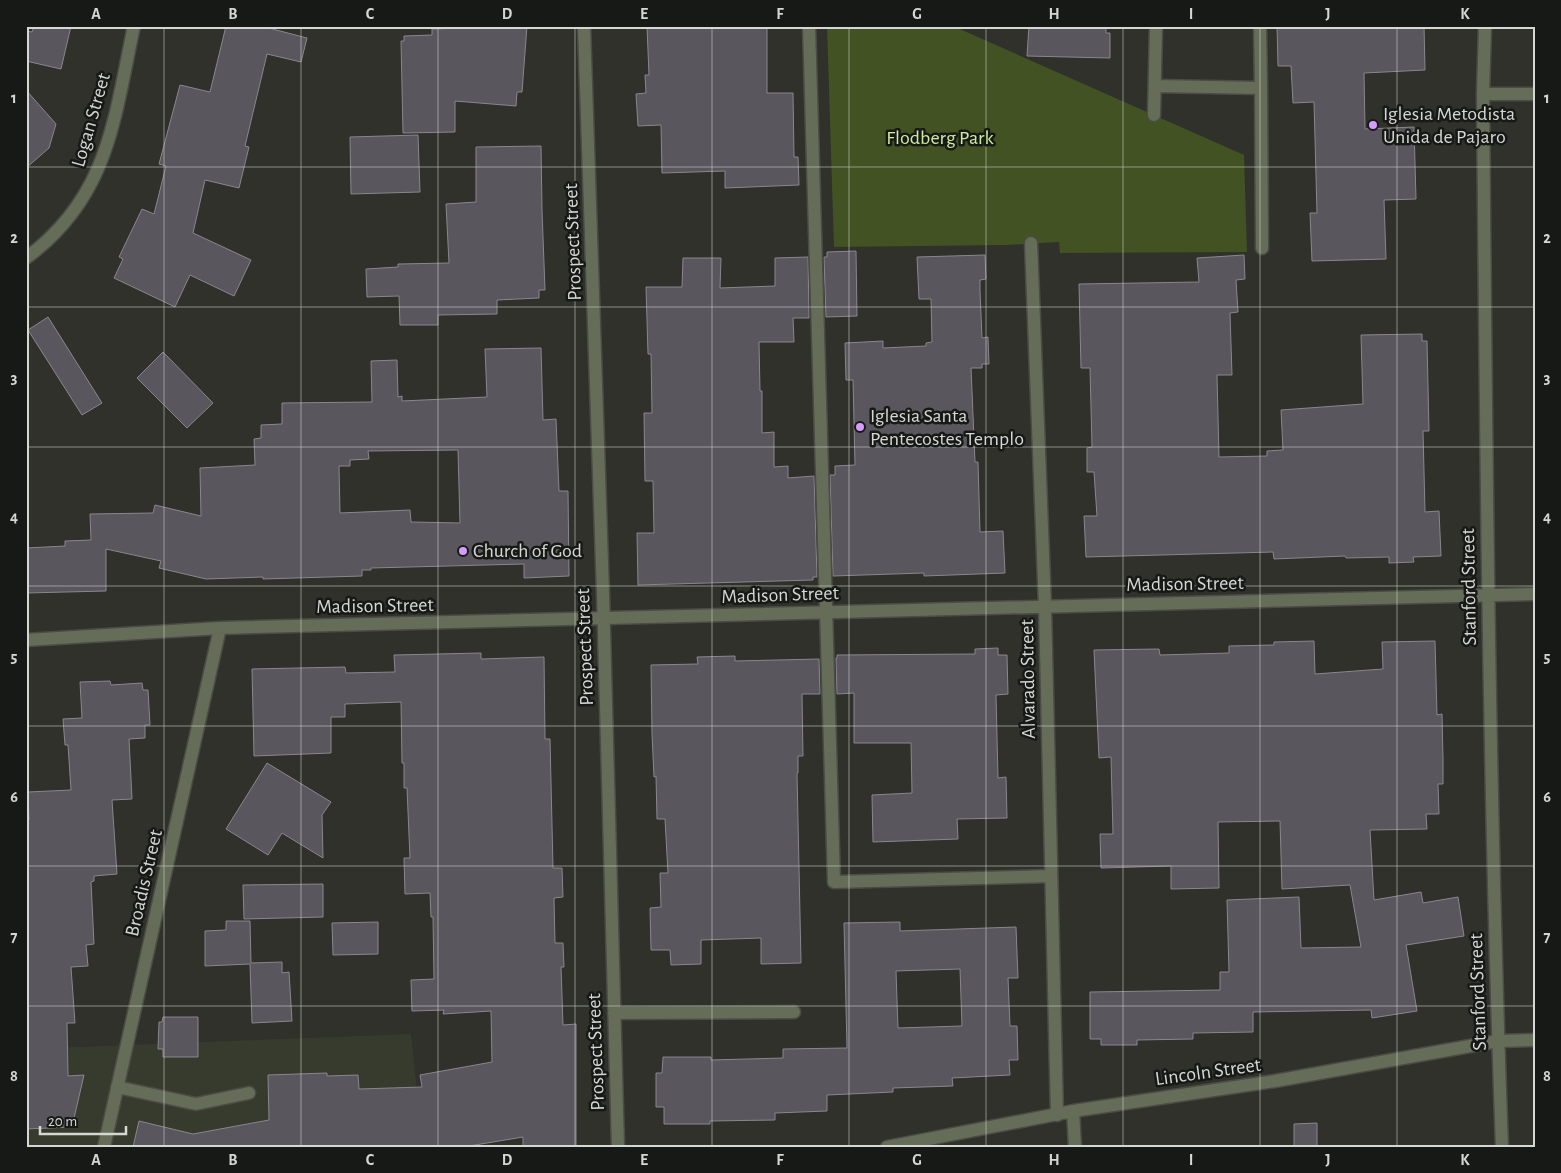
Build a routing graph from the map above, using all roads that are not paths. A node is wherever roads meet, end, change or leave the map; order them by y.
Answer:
1 (134, 26) edge
2 (584, 26) edge
3 (809, 26) edge
4 (1156, 26) edge
5 (1260, 26) edge
6 (1485, 26) edge
7 (1155, 86) junction
8 (1261, 88) junction
9 (1483, 94) junction
10 (1535, 94) edge
11 (1154, 115) dead end
12 (1032, 243) dead end
13 (1262, 248) dead end
14 (26, 258) edge
15 (1535, 594) edge
16 (1488, 595) junction
17 (1045, 606) junction
18 (825, 613) junction
19 (604, 620) junction
20 (220, 628) junction
21 (26, 640) edge
22 (1051, 876) junction
23 (614, 1012) junction
24 (794, 1012) dead end
25 (1535, 1040) edge
26 (1498, 1041) junction
27 (118, 1087) junction
28 (249, 1093) dead end
29 (1073, 1111) junction
30 (1057, 1115) junction
31 (954, 1140) edge
32 (901, 1145) edge
33 (104, 1147) edge
34 (618, 1147) edge
35 (887, 1147) edge
36 (1075, 1147) edge
37 (1502, 1147) edge

1 - 14 street, Logan Street
2 - 19 street, Prospect Street
3 - 18 street
4 - 7 street
5 - 8 street
6 - 9 street, Stanford Street
7 - 8 street
7 - 11 street
8 - 13 street
9 - 10 street
9 - 16 street, Stanford Street
12 - 17 street, Alvarado Street
15 - 16 street, Madison Street
16 - 17 street, Madison Street
16 - 26 street, Stanford Street
17 - 18 street, Madison Street
17 - 22 street, Alvarado Street
18 - 19 street, Madison Street
18 - 22 street
19 - 20 street, Madison Street
19 - 23 street, Prospect Street
20 - 21 street, Madison Street
20 - 27 street, Broadis Street
22 - 30 street, Alvarado Street
23 - 24 street
23 - 34 street, Prospect Street
25 - 26 street, Lincoln Street
26 - 29 street, Lincoln Street
26 - 37 street, Stanford Street
27 - 28 street
27 - 33 street, Broadis Street
29 - 30 street, Lincoln Street
29 - 36 street
30 - 31 street, Lincoln Street
31 - 32 street, Lincoln Street
32 - 35 street, Lincoln Street

